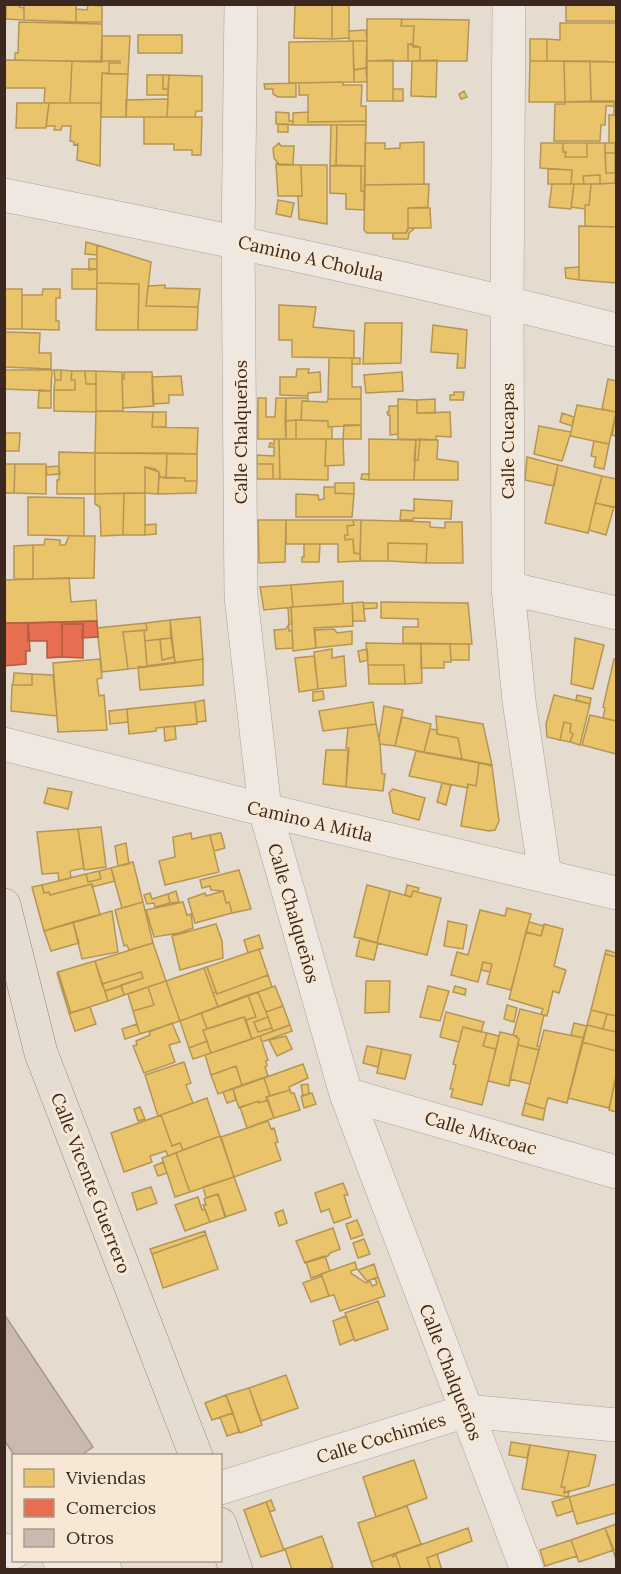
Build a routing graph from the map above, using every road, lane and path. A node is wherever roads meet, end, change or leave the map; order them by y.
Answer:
1 (241, 4) edge
2 (509, 4) edge
3 (4, 195) edge
4 (238, 242) junction
5 (507, 302) junction
6 (616, 330) edge
7 (508, 588) junction
8 (616, 614) edge
9 (4, 744) edge
10 (265, 810) junction
11 (545, 875) junction
12 (616, 893) edge
13 (4, 905) edge
14 (346, 1094) junction
15 (616, 1172) edge
16 (466, 1411) junction
17 (616, 1425) edge
18 (196, 1454) edge
19 (222, 1487) edge
20 (222, 1530) edge
21 (69, 1562) edge
22 (105, 1569) edge
23 (236, 1569) edge
24 (527, 1569) edge

1 - 4 street, Calle Chalqueños
2 - 5 street, Calle Cucapas
3 - 4 street, Camino A Cholula
4 - 5 street, Camino A Cholula
4 - 10 street, Calle Chalqueños
5 - 6 street, Camino A Cholula
5 - 7 street, Calle Cucapas
7 - 8 street
7 - 11 street, Calle Cucapas
9 - 10 street, Camino A Mitla
10 - 11 street, Camino A Mitla
10 - 14 street, Calle Chalqueños
11 - 12 street, Camino A Mitla
13 - 18 main road, Calle Vicente Guerrero
14 - 15 street, Calle Mixcoac
14 - 16 street, Calle Chalqueños
16 - 17 street, Calle Cochimíes
16 - 19 street, Calle Cochimíes
16 - 24 street, Calle Chalqueños
20 - 23 main road
21 - 22 street

